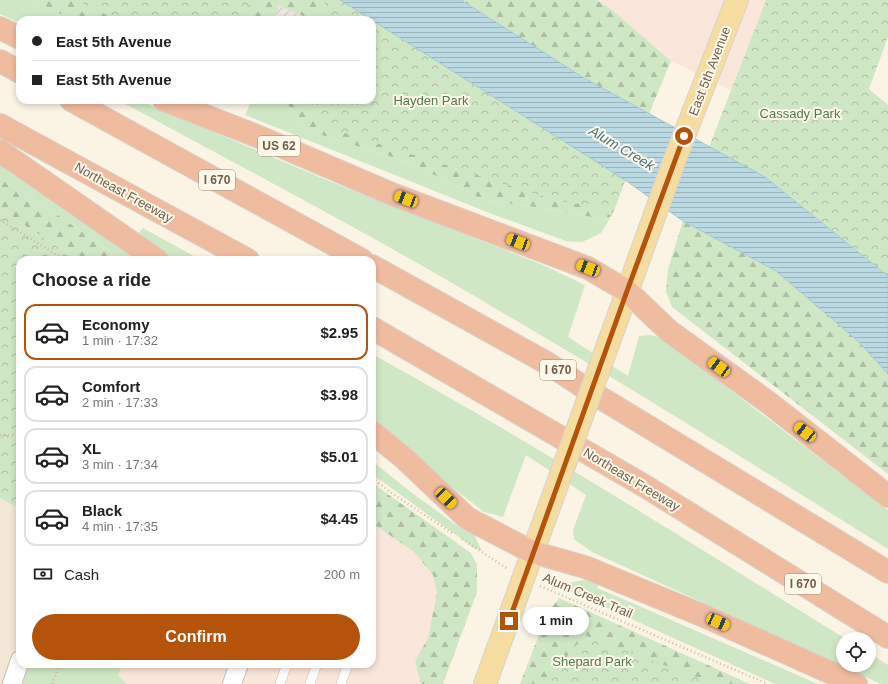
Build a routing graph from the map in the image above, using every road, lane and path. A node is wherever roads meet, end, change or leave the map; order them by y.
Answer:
1 (737, 0) edge
2 (0, 28) edge
3 (16, 36) edge
4 (0, 61) edge
5 (16, 70) edge
6 (78, 104) edge
7 (174, 104) edge
8 (0, 125) edge
9 (0, 151) edge
10 (0, 220) edge
11 (58, 256) edge
12 (151, 256) edge
13 (241, 256) edge
14 (355, 256) edge
15 (376, 268) edge
16 (627, 291) junction
17 (376, 330) edge
18 (0, 435) edge
19 (16, 435) edge
20 (376, 435) edge
21 (376, 481) edge
22 (888, 496) edge
23 (532, 552) junction
24 (888, 572) edge
25 (523, 579) junction
26 (888, 637) edge
27 (17, 668) edge
28 (58, 668) edge
29 (238, 668) edge
30 (286, 668) edge
31 (316, 668) edge
32 (347, 668) edge
33 (12, 684) edge
34 (52, 684) edge
35 (232, 684) edge
36 (280, 684) edge
37 (310, 684) edge
38 (341, 684) edge
39 (485, 684) edge
40 (768, 684) edge
41 (856, 684) edge

1 - 16 main road, East 5th Avenue
2 - 3 highway
4 - 5 highway
6 - 14 highway, I 670
7 - 16 highway, US 62
8 - 13 highway, Northeast Freeway
9 - 12 highway
10 - 11 path
15 - 24 highway, I 670
16 - 22 highway
16 - 23 main road, East 5th Avenue, bridge
17 - 26 highway, Northeast Freeway / I 670
18 - 19 path
20 - 23 highway
21 - 25 path, Alum Creek Trail
23 - 25 main road, East 5th Avenue
23 - 41 highway
25 - 39 main road, East 5th Avenue
25 - 40 path, Alum Creek Trail
27 - 33 street
28 - 34 path
29 - 35 street
30 - 36 lane
31 - 37 lane
32 - 38 lane

